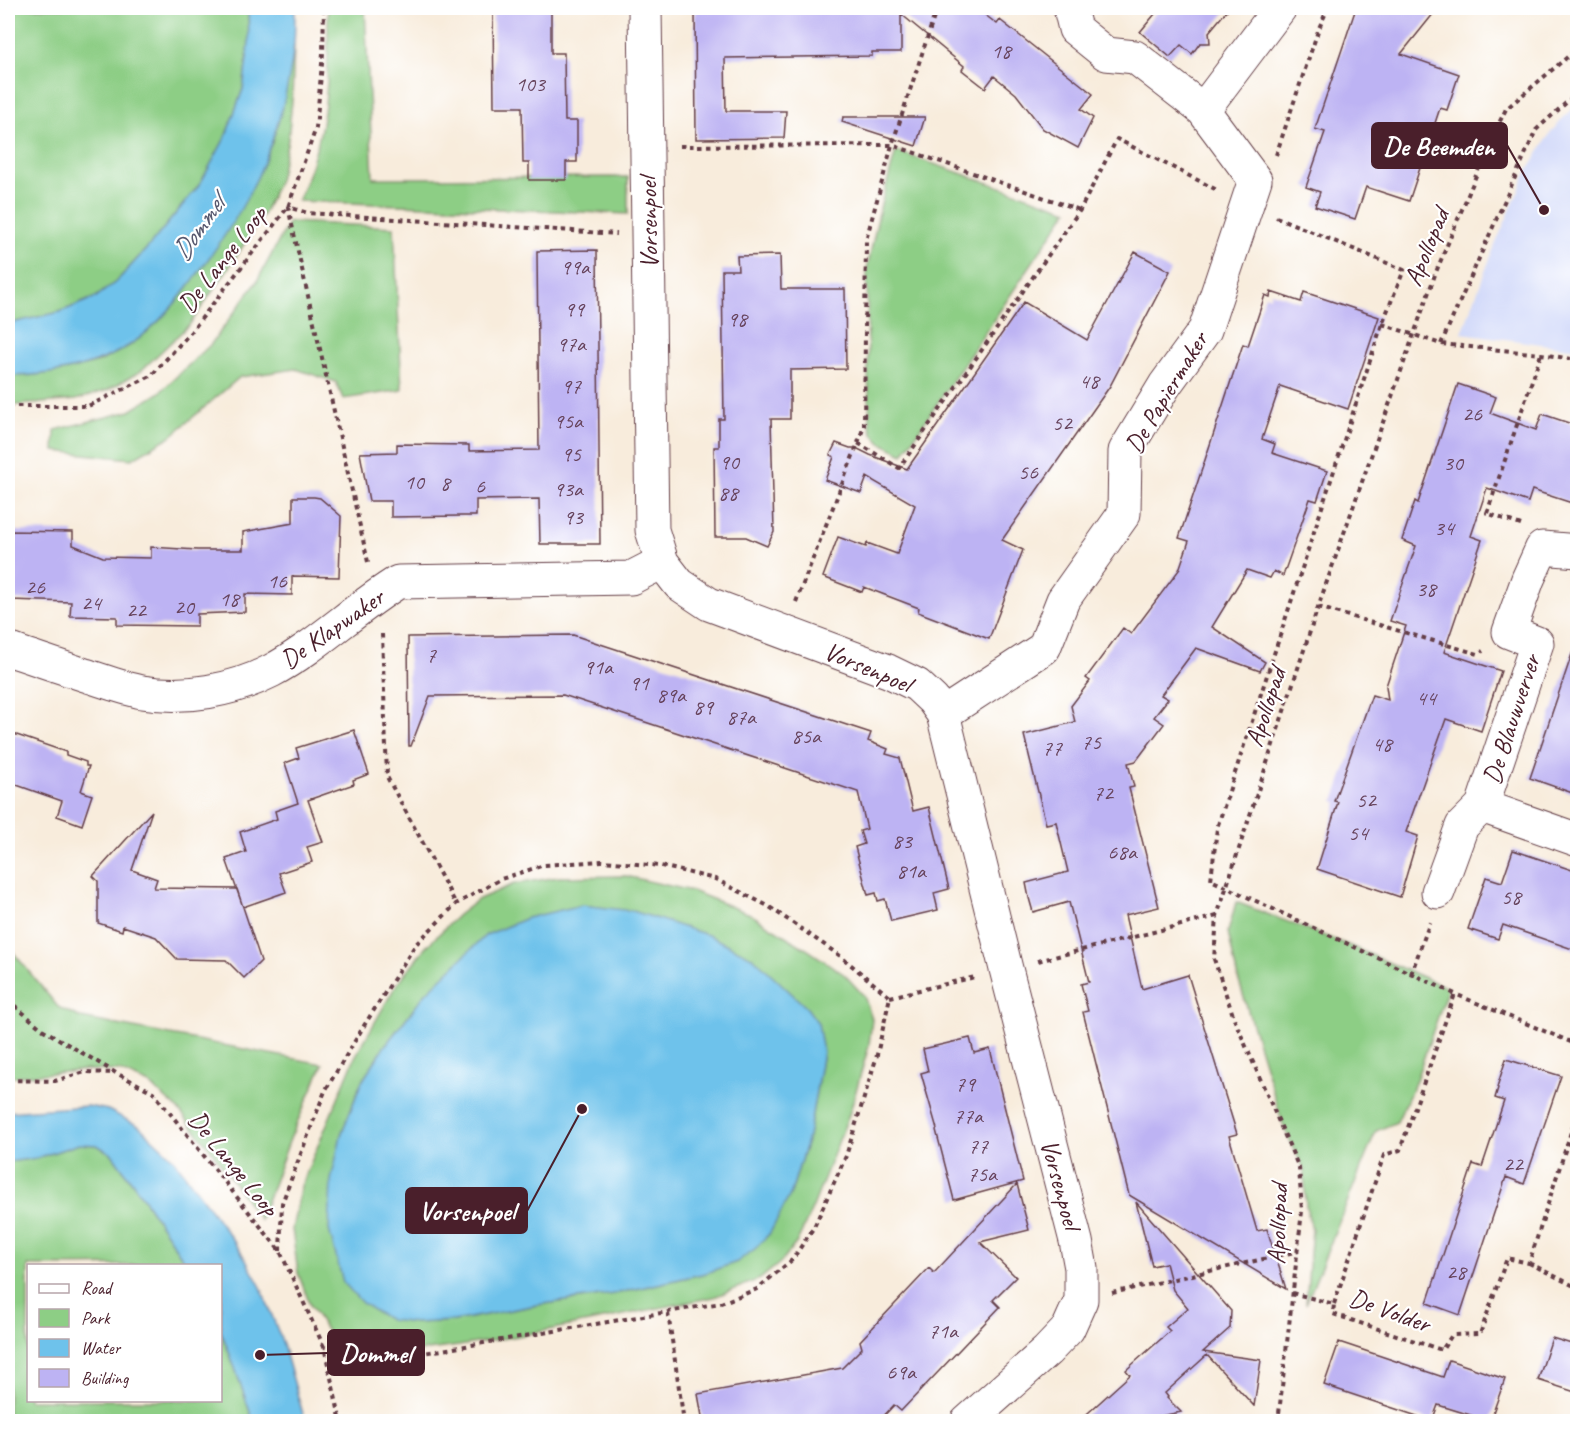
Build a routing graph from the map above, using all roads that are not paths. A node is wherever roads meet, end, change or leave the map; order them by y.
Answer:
1 (645, 8) edge
2 (1070, 8) edge
3 (1280, 8) edge
4 (1203, 110) junction
5 (1578, 551) edge
6 (662, 562) junction
7 (8, 650) edge
8 (943, 714) junction
9 (1482, 806) junction
10 (1578, 840) edge
11 (1438, 892) road end
12 (966, 1422) edge

1 - 6 street, Vorsenpoel
2 - 4 street
3 - 4 street
4 - 8 street, De Papiermaker
5 - 9 street, De Blauwverver
6 - 7 street, De Klapwaker
6 - 8 street, Vorsenpoel
8 - 12 street, Vorsenpoel
9 - 10 street, De Blauwverver
9 - 11 street, De Blauwverver

